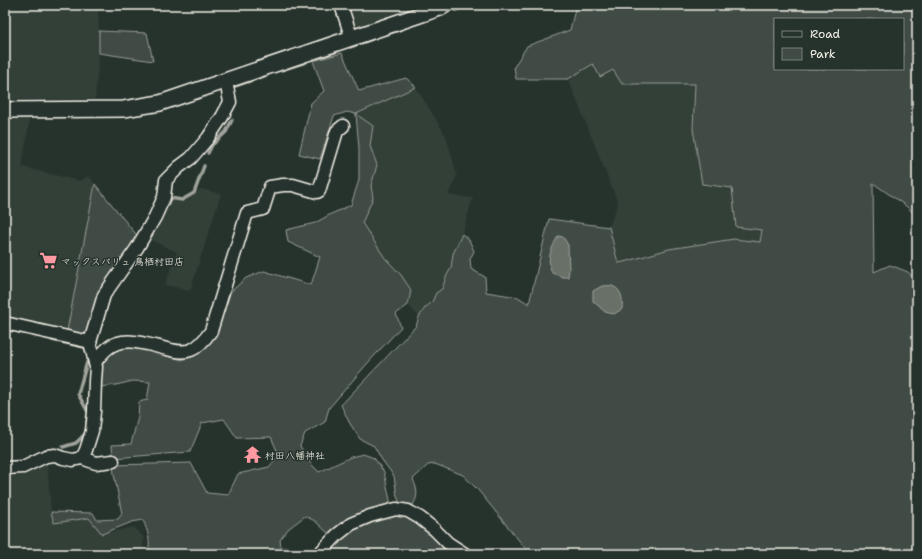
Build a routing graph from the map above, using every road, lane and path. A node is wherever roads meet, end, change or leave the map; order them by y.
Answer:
1 (341, 5) edge
2 (445, 5) edge
3 (352, 38) junction
4 (226, 81) junction
5 (5, 110) edge
6 (343, 126) dead end
7 (5, 323) edge
8 (90, 342) junction
9 (95, 362) junction
10 (82, 458) junction
11 (113, 461) dead end
12 (5, 468) edge
13 (319, 554) edge
14 (465, 554) edge

1 - 3 street
2 - 3 street
3 - 4 street
4 - 5 street
4 - 8 street
6 - 9 street
7 - 8 street
8 - 9 street
9 - 10 street
10 - 11 street
10 - 12 street
13 - 14 street

